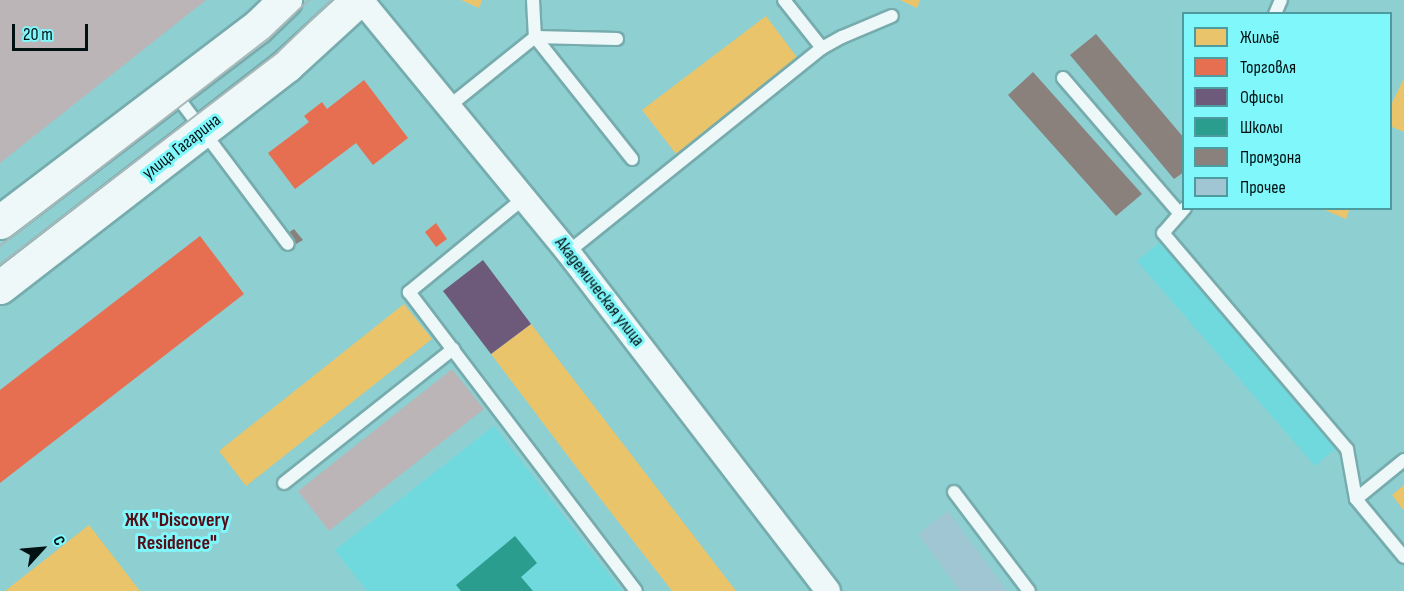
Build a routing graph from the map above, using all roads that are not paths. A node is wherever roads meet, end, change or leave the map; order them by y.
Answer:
1 (285, 0) edge
2 (359, 0) edge
3 (533, 0) edge
4 (784, 0) edge
5 (892, 16) dead end
6 (535, 37) junction
7 (616, 39) dead end
8 (822, 48) junction
9 (1063, 78) dead end
10 (172, 90) junction
11 (448, 107) junction
12 (203, 132) junction
13 (632, 159) dead end
14 (524, 198) junction
15 (1182, 210) edge
16 (1183, 211) edge
17 (0, 222) edge
18 (288, 244) dead end
19 (568, 252) junction
20 (0, 287) edge
21 (453, 349) junction
22 (1404, 460) edge
23 (284, 483) dead end
24 (954, 492) dead end
25 (1356, 499) junction
26 (1404, 557) edge
27 (636, 591) edge
28 (828, 591) edge
29 (1029, 591) edge

1 - 10 main road
2 - 11 street, Академическая улица
2 - 12 main road, улица Гагарина
3 - 6 lane
4 - 8 lane
5 - 8 lane
6 - 7 lane
6 - 11 lane
6 - 13 lane
8 - 19 lane
9 - 15 lane
10 - 12 lane
10 - 17 main road
11 - 14 street, Академическая улица
12 - 18 lane
12 - 20 main road, улица Гагарина
14 - 19 street, Академическая улица
14 - 21 lane
16 - 25 lane
19 - 28 street, Академическая улица
21 - 23 lane
21 - 27 lane
22 - 25 lane
24 - 29 lane
25 - 26 lane

